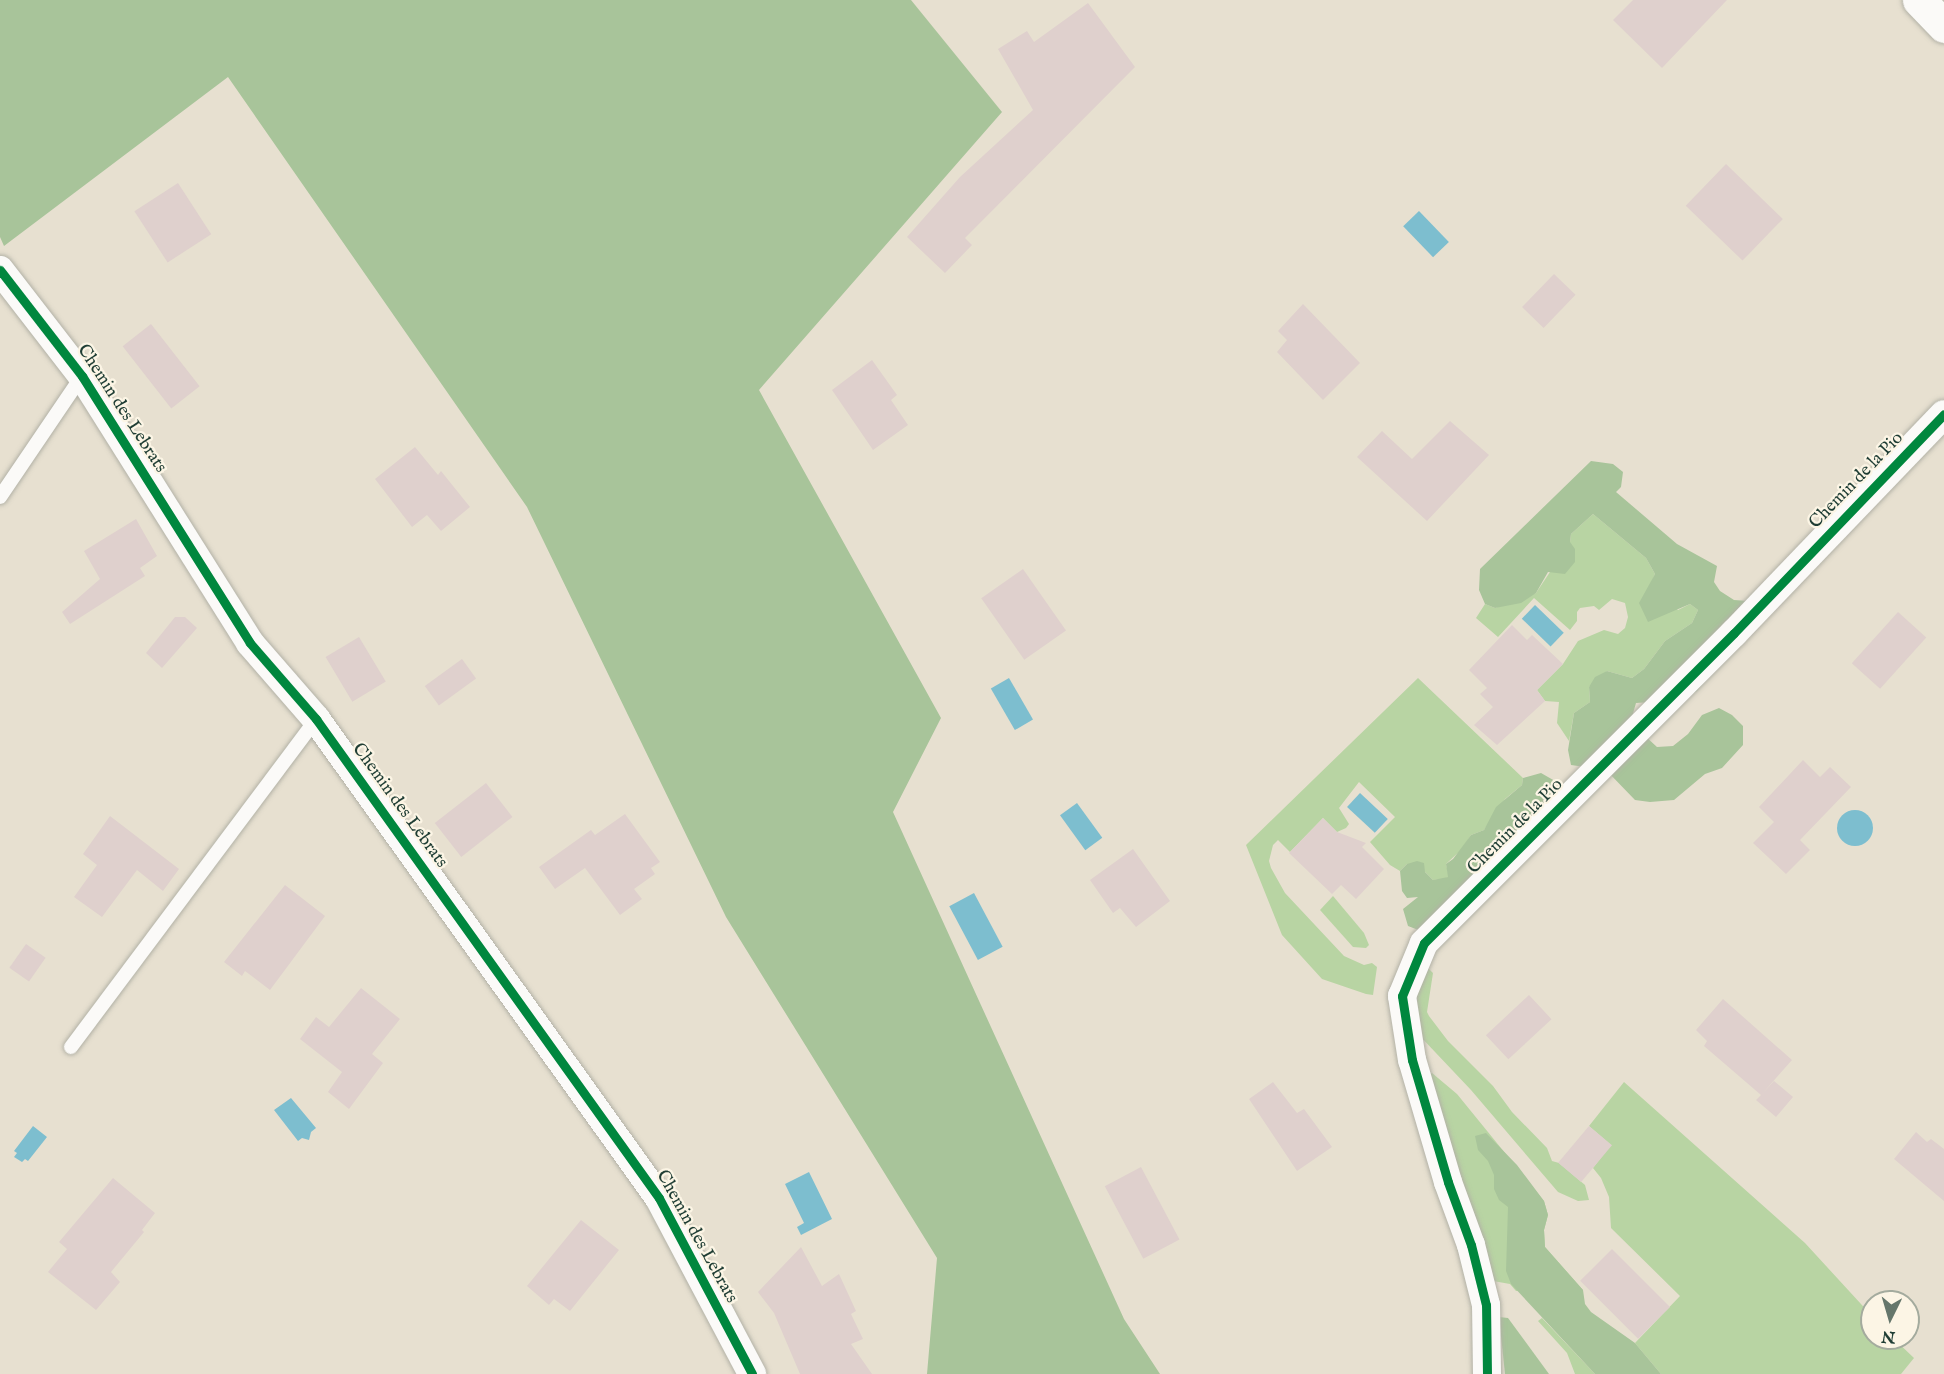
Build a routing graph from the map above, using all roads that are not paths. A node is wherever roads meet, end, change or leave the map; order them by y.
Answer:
1 (1919, 0) edge
2 (1944, 26) edge
3 (0, 270) edge
4 (82, 376) junction
5 (1944, 414) edge
6 (0, 497) edge
7 (316, 719) junction
8 (71, 1047) dead end
9 (752, 1374) edge
10 (1487, 1374) edge

1 - 2 main road
3 - 4 street, Chemin des Lebrats
4 - 6 lane
4 - 7 street, Chemin des Lebrats
5 - 10 street, Chemin de la Pio
7 - 8 lane
7 - 9 street, Chemin des Lebrats

